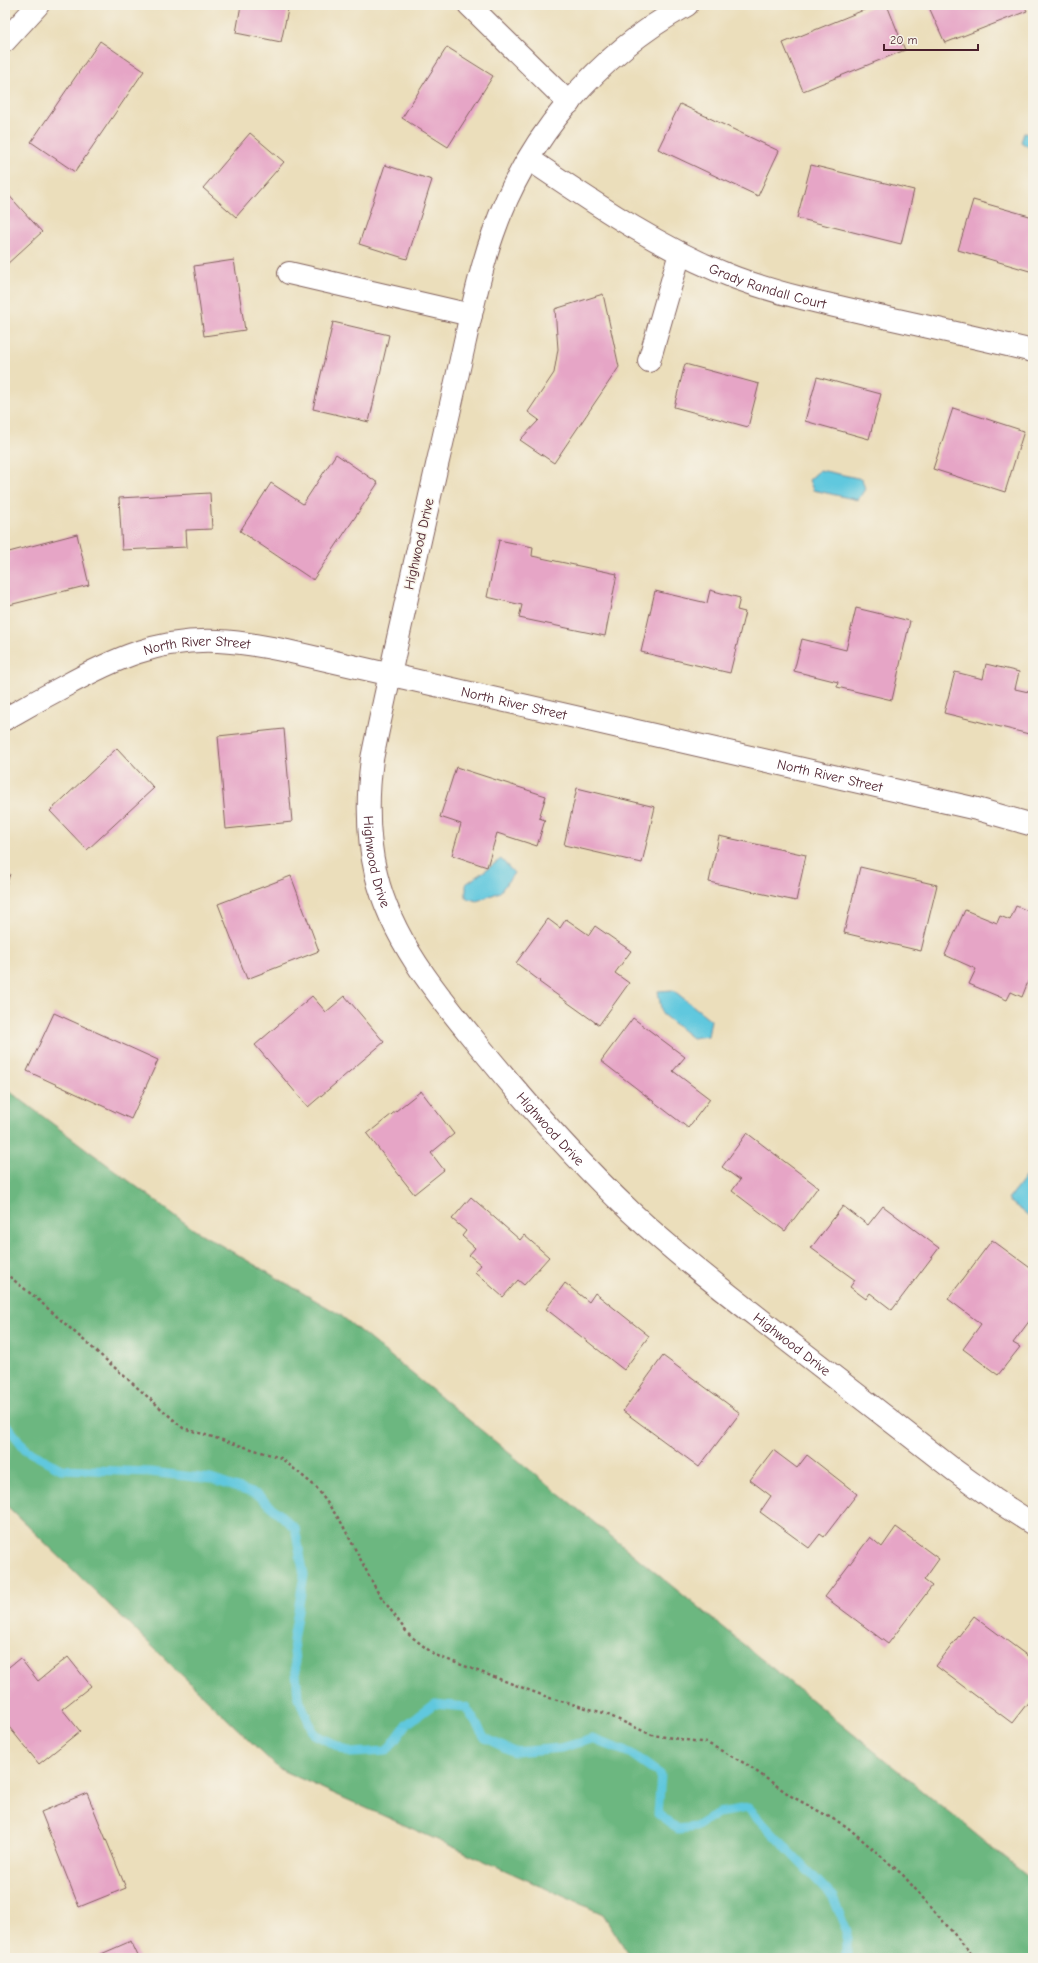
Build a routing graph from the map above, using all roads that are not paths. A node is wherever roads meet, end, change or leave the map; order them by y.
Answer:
1 (38, 5) edge
2 (469, 5) edge
3 (687, 5) edge
4 (5, 41) edge
5 (569, 103) junction
6 (529, 159) junction
7 (680, 253) junction
8 (289, 273) dead end
9 (471, 315) junction
10 (1033, 350) edge
11 (649, 361) dead end
12 (390, 675) junction
13 (5, 719) edge
14 (1033, 825) edge
15 (1033, 1524) edge

1 - 4 street
2 - 5 street
3 - 5 street, Highwood Drive
5 - 6 street, Highwood Drive
6 - 7 street, Grady Randall Court
6 - 9 street, Highwood Drive
7 - 10 street, Grady Randall Court
7 - 11 street
8 - 9 street
9 - 12 street, Highwood Drive
12 - 13 street, North River Street
12 - 14 street, North River Street
12 - 15 street, Highwood Drive

